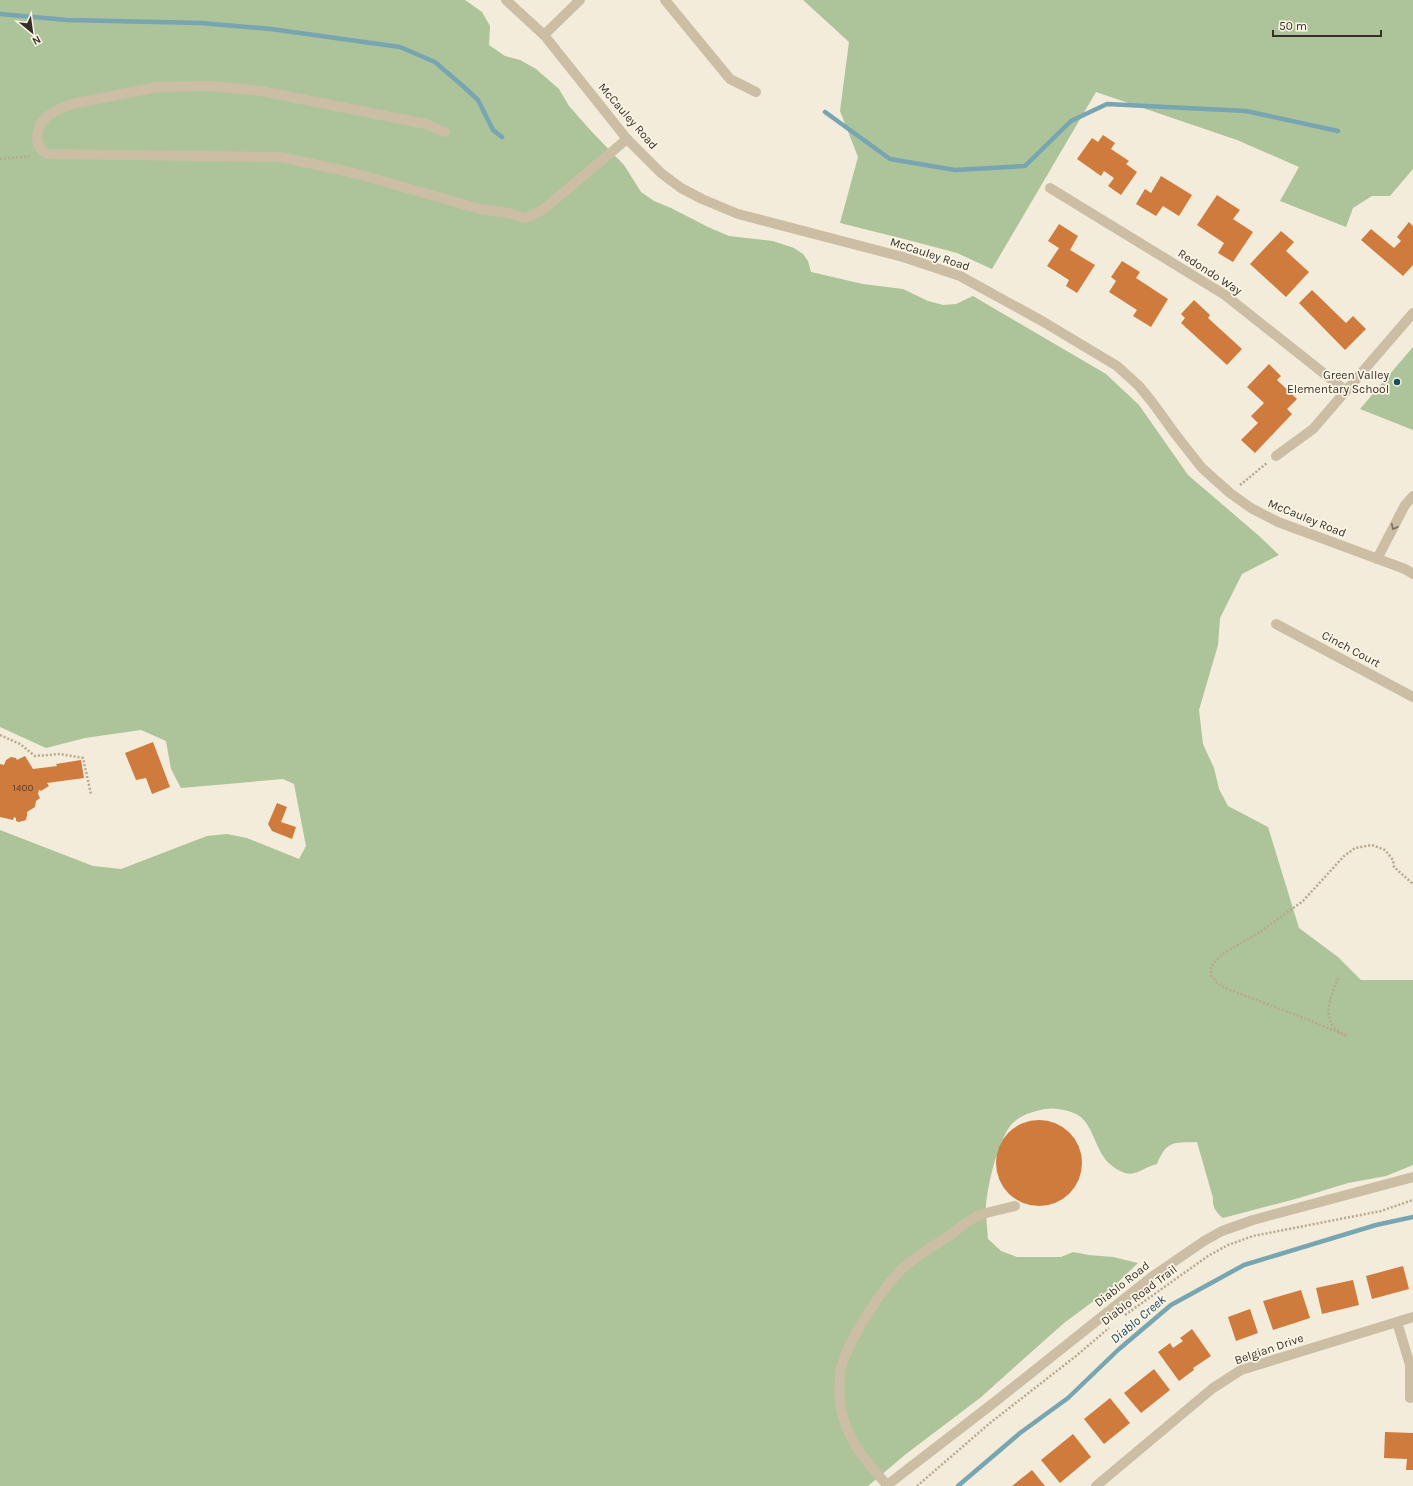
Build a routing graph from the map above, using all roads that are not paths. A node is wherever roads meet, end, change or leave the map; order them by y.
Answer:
1 (506, 0) edge
2 (580, 0) edge
3 (665, 0) edge
4 (544, 35) junction
5 (756, 92) dead end
6 (445, 132) dead end
7 (627, 139) junction
8 (1050, 188) dead end
9 (1413, 313) edge
10 (1346, 391) junction
11 (1276, 456) dead end
12 (1413, 496) edge
13 (1377, 559) junction
14 (1413, 574) edge
15 (1276, 624) dead end
16 (1413, 697) edge
17 (1413, 1177) edge
18 (1015, 1206) dead end
19 (1413, 1317) edge
20 (1397, 1322) junction
21 (1410, 1398) dead end
22 (887, 1485) edge
23 (1096, 1486) edge

1 - 4 street, McCauley Road
2 - 4 street
3 - 5 street
4 - 7 street, McCauley Road
6 - 7 street
7 - 13 street, McCauley Road
8 - 10 street, Redondo Way
9 - 10 street
10 - 11 street
12 -> 13 street
13 - 14 street, McCauley Road
15 - 16 street, Cinch Court
17 - 22 street, Diablo Road
18 - 22 street
19 - 20 street, Belgian Drive
20 - 21 street
20 - 23 street, Belgian Drive

